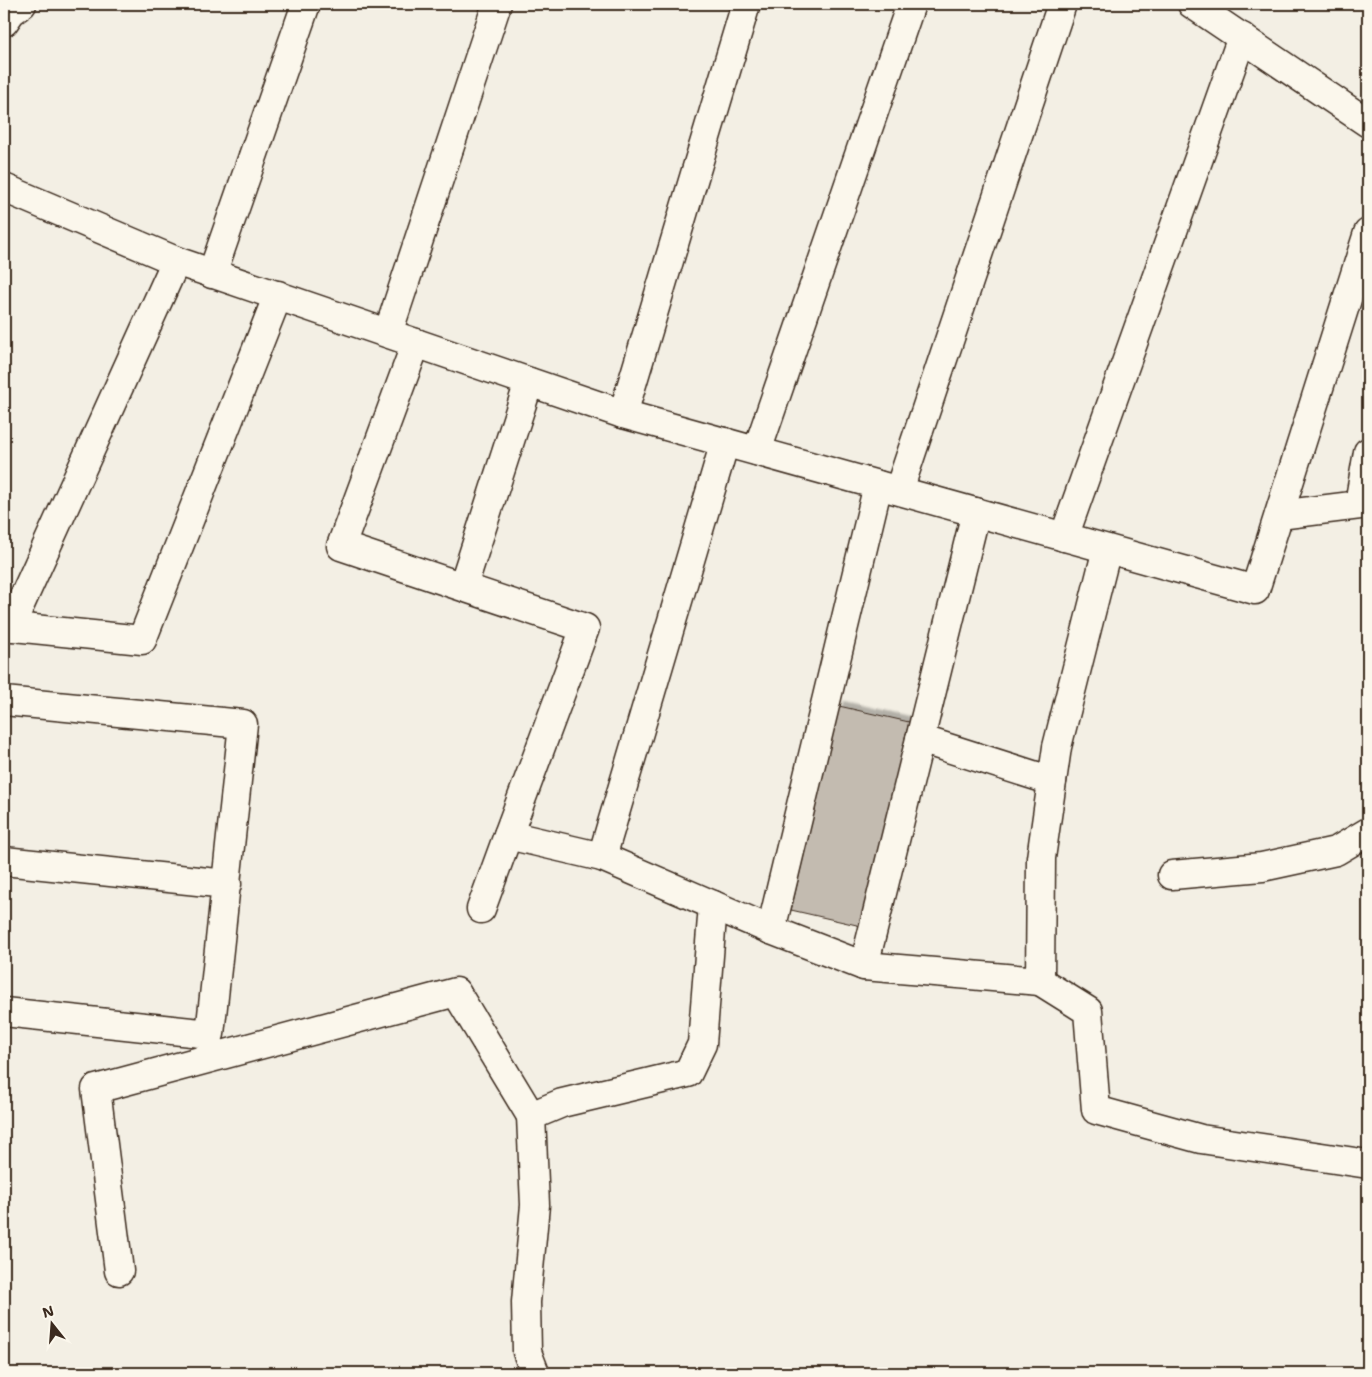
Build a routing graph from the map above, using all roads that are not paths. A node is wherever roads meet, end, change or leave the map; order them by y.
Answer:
1 (22, 4) edge
2 (306, 4) edge
3 (497, 4) edge
4 (746, 4) edge
5 (911, 4) edge
6 (1062, 4) edge
7 (1192, 4) edge
8 (4, 22) edge
9 (1242, 37) junction
10 (1368, 123) edge
11 (4, 188) edge
12 (1368, 233) edge
13 (176, 261) junction
14 (212, 274) junction
15 (278, 295) junction
16 (388, 333) junction
17 (416, 343) junction
18 (529, 382) junction
19 (623, 414) junction
20 (725, 442) junction
21 (757, 451) junction
22 (1368, 452) edge
23 (888, 488) junction
24 (1364, 504) edge
25 (976, 512) junction
26 (1279, 515) junction
27 (1064, 537) junction
28 (1107, 549) junction
29 (464, 586) junction
30 (7, 627) edge
31 (4, 701) edge
32 (920, 739) junction
33 (1052, 781) junction
34 (1368, 832) edge
35 (508, 835) junction
36 (602, 857) junction
37 (4, 861) edge
38 (1172, 875) dead end
39 (227, 884) junction
40 (713, 905) junction
41 (481, 909) dead end
42 (771, 930) junction
43 (864, 966) junction
44 (1040, 982) junction
45 (4, 1012) edge
46 (531, 1116) junction
47 (1368, 1164) edge
48 (119, 1271) dead end
49 (535, 1373) edge

1 - 8 street
2 - 14 street
3 - 16 street
4 - 19 street
5 - 21 street
6 - 23 street
7 - 9 street
9 - 10 street
9 - 27 street
11 - 13 street
12 - 26 street
13 - 14 street
13 - 30 street
14 - 15 street
15 - 16 street
15 - 30 street
16 - 17 street
17 - 18 street
17 - 29 street
18 - 19 street
18 - 29 street
19 - 20 street
20 - 21 street
20 - 36 street
21 - 23 street
22 - 24 street
23 - 25 street
23 - 42 street
24 - 26 street
25 - 27 street
25 - 32 street
26 - 28 street
27 - 28 street
28 - 33 street
29 - 35 street
31 - 39 street
32 - 33 street
32 - 43 street
33 - 44 street
34 - 38 street
35 - 36 street
35 - 41 street
36 - 40 street
37 - 39 street
39 - 45 street
40 - 42 street
40 - 46 street
42 - 43 street
43 - 44 street
44 - 47 street
46 - 48 street
46 - 49 street

